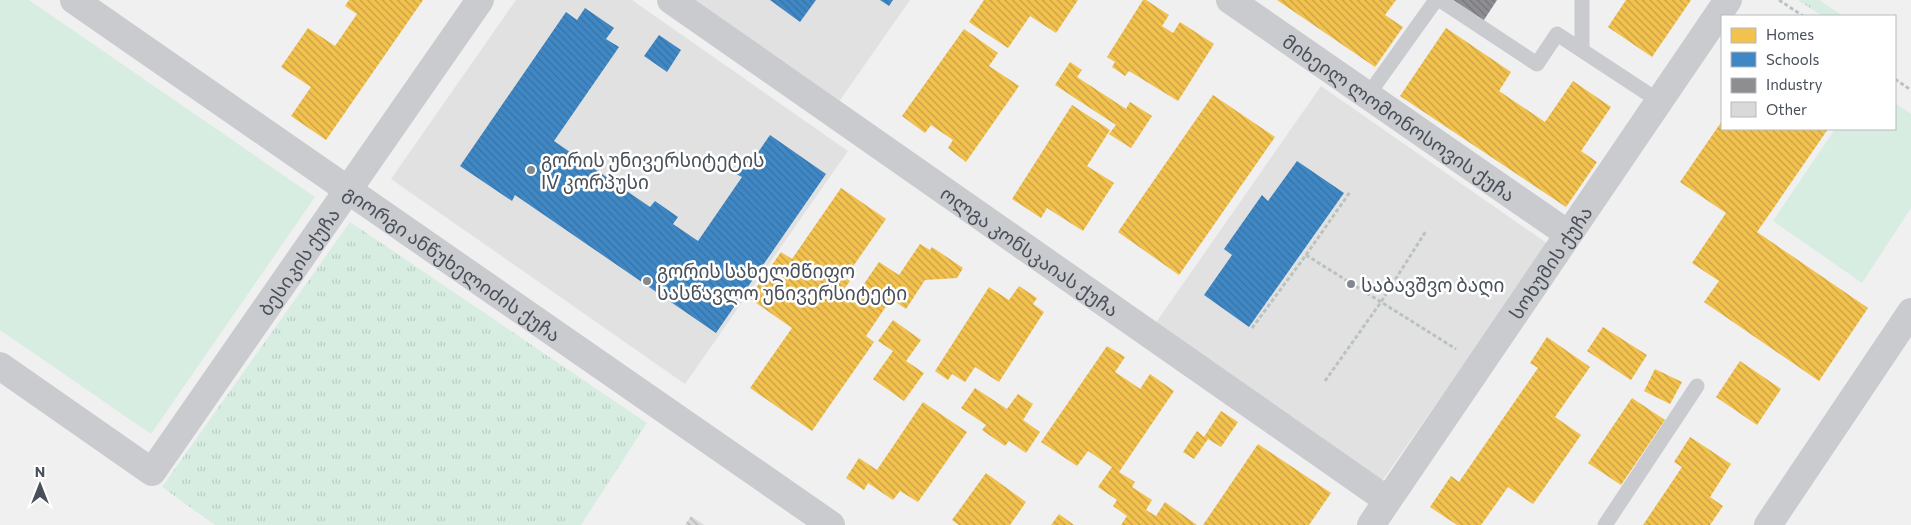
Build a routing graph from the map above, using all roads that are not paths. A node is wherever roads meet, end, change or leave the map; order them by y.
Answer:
1 (74, 0) edge
2 (480, 0) edge
3 (671, 0) edge
4 (1230, 0) edge
5 (1436, 0) edge
6 (1440, 0) edge
7 (1582, 0) edge
8 (1728, 0) edge
9 (1582, 50) junction
10 (1368, 95) junction
11 (1659, 101) junction
12 (348, 190) junction
13 (1568, 234) junction
14 (1911, 312) edge
15 (0, 366) edge
16 (1697, 386) dead end
17 (1387, 500) junction
18 (831, 525) edge
19 (1371, 525) edge
20 (1605, 525) edge
21 (1768, 525) edge

1 - 12 street, გიორგი ანწუხელიძის ქუჩა
2 - 12 street, ბესიკის ქუჩა
3 - 17 street, ოლგა კონსკაიას ქუჩა
4 - 10 street, მიხეილ ლომონოსოვის ქუჩა
5 - 10 lane
6 - 9 lane
7 - 9 lane
8 - 11 street, სოხუმის ქუჩა
9 - 11 lane
10 - 13 street, მიხეილ ლომონოსოვის ქუჩა
11 - 13 street, სოხუმის ქუჩა
12 - 15 street, ბესიკის ქუჩა
12 - 18 street, გიორგი ანწუხელიძის ქუჩა
13 - 17 street, სოხუმის ქუჩა
14 - 21 street
16 - 20 lane
17 - 19 street, სოხუმის ქუჩა

